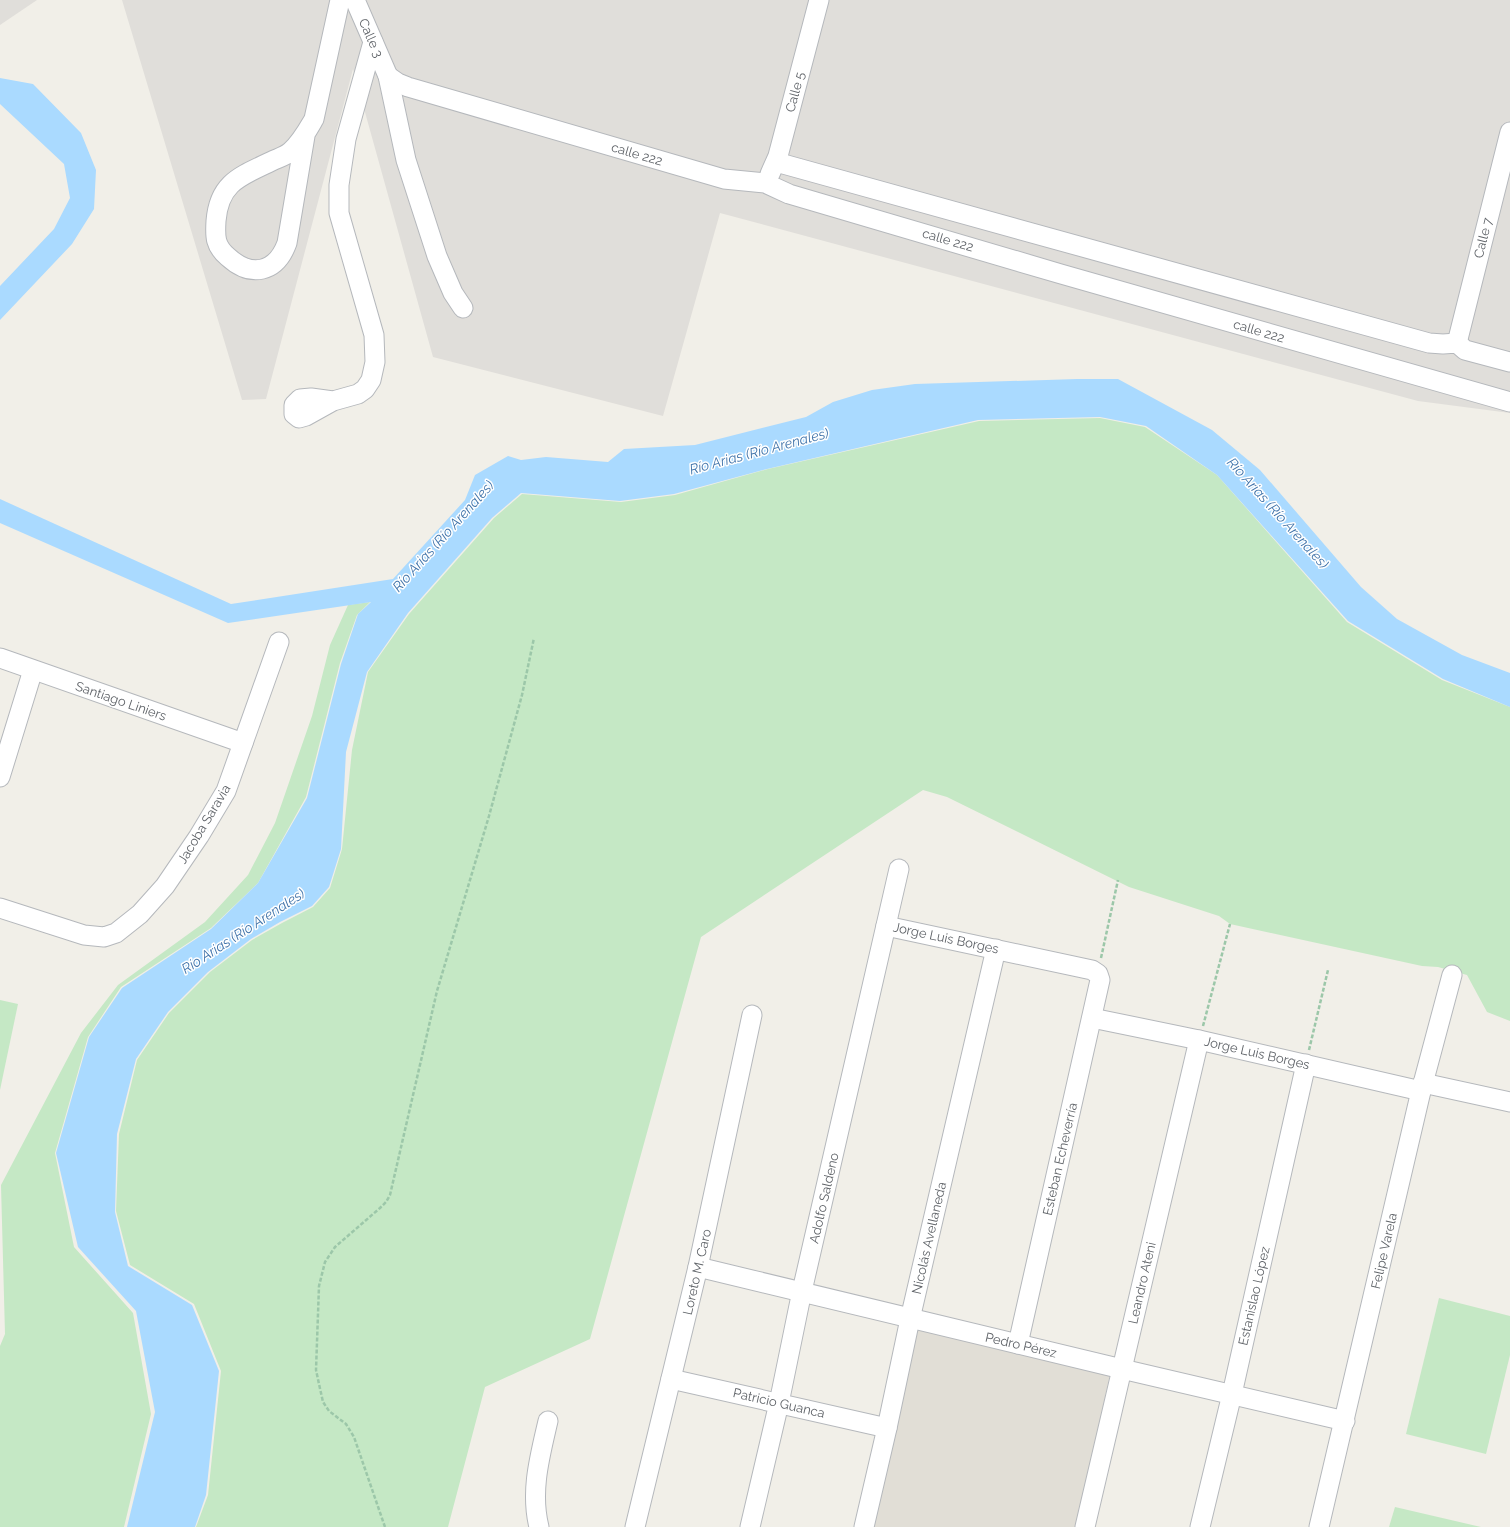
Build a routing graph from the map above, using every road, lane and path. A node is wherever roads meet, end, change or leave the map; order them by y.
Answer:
1 (340, 0) edge
2 (355, 0) edge
3 (819, 0) edge
4 (373, 42) junction
5 (388, 76) junction
6 (1510, 132) edge
7 (305, 136) junction
8 (776, 162) junction
9 (765, 183) junction
10 (463, 308) dead end
11 (1457, 343) junction
12 (1510, 362) edge
13 (333, 401) dead end
14 (1510, 402) edge
15 (534, 638) dead end
16 (279, 642) dead end
17 (0, 658) edge
18 (34, 670) junction
19 (243, 743) junction
20 (0, 777) edge
21 (899, 869) dead end
22 (1118, 880) dead end
23 (0, 908) edge
24 (1230, 924) dead end
25 (886, 926) junction
26 (996, 949) junction
27 (1328, 970) dead end
28 (1098, 974) junction
29 (1452, 975) dead end
30 (752, 1015) dead end
31 (1092, 1018) junction
32 (1199, 1040) junction
33 (1306, 1064) junction
34 (1422, 1087) junction
35 (1510, 1102) edge
36 (698, 1267) junction
37 (802, 1291) junction
38 (910, 1319) junction
39 (1018, 1344) junction
40 (1122, 1369) junction
41 (671, 1379) junction
42 (1232, 1394) junction
43 (779, 1403) junction
44 (548, 1421) dead end
45 (1345, 1421) junction
46 (887, 1428) junction
47 (385, 1527) edge
48 (539, 1527) edge
49 (635, 1527) edge
50 (750, 1527) edge
51 (864, 1527) edge
52 (1085, 1527) edge
53 (1200, 1527) edge
54 (1319, 1527) edge

1 - 7 street
2 - 4 street, Calle 3
3 - 8 street, Calle 5
4 - 5 street, Calle 3
4 - 13 street
5 - 9 street, calle 222
5 - 10 street, Calle 3
6 - 11 street, Calle 7
7 - 7 street
8 - 9 street, Calle 5
8 - 11 street
9 - 14 street, calle 222
11 - 12 street
15 - 47 path
16 - 19 street, Jacoba Saravia
17 - 18 street, Santiago Liniers
18 - 19 street, Santiago Liniers
18 - 20 street
19 - 23 street, Jacoba Saravia
21 - 25 street, Adolfo Saldeno
22 - 28 path
24 - 32 path
25 - 26 street, Jorge Luis Borges
25 - 37 street, Adolfo Saldeno
26 - 28 street, Jorge Luis Borges
26 - 38 street, Nicolás Avellaneda
27 - 33 path
28 - 31 street, Esteban Echeverría
29 - 34 street, Felipe Varela
30 - 36 street, Loreto M. Caro
31 - 32 street, Jorge Luis Borges
31 - 39 street, Esteban Echeverría
32 - 33 street, Jorge Luis Borges
32 - 40 street, Leandro Ateni
33 - 34 street, Jorge Luis Borges
33 - 42 street, Estanislao López
34 - 35 street, Jorge Luis Borges
34 - 45 street, Felipe Varela
36 - 37 street, Pedro Pérez
36 - 41 street, Loreto M. Caro
37 - 38 street, Pedro Pérez
37 - 43 street, Adolfo Saldeno
38 - 39 street, Pedro Pérez
38 - 46 street, Nicolás Avellaneda
39 - 40 street, Pedro Pérez
40 - 42 street, Pedro Pérez
40 - 52 street, Leandro Ateni
41 - 43 street, Patricio Guanca
41 - 49 street, Loreto M. Caro
42 - 45 street, Pedro Pérez
42 - 53 street, Estanislao López
43 - 46 street, Patricio Guanca
43 - 50 street, Adolfo Saldeno
44 - 48 street
45 - 54 street, Felipe Varela
46 - 51 street, Nicolás Avellaneda

